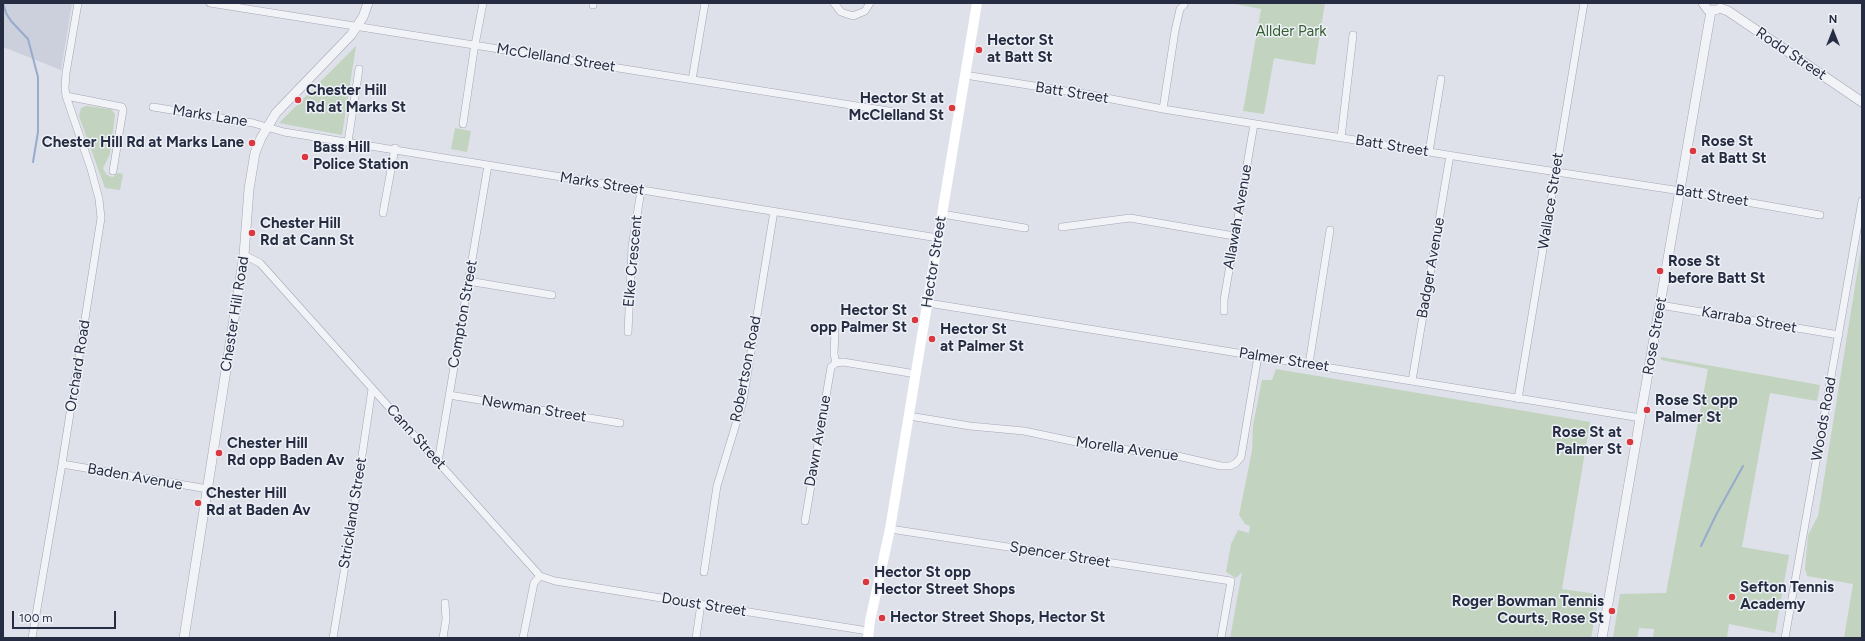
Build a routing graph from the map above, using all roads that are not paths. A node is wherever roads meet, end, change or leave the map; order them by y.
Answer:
1 (78, 3) edge
2 (212, 3) edge
3 (368, 3) edge
4 (483, 3) edge
5 (705, 3) edge
6 (834, 3) edge
7 (870, 3) edge
8 (977, 3) edge
9 (1584, 3) edge
10 (1703, 3) edge
11 (1184, 5) dead end
12 (1718, 7) edge
13 (358, 27) junction
14 (1353, 35) dead end
15 (476, 45) junction
16 (359, 69) dead end
17 (965, 76) junction
18 (1441, 79) dead end
19 (692, 80) junction
20 (66, 96) junction
21 (1862, 102) edge
22 (153, 107) dead end
23 (1163, 109) junction
24 (901, 113) dead end
25 (464, 124) dead end
26 (1254, 124) junction
27 (267, 126) junction
28 (1342, 138) junction
29 (348, 142) junction
30 (395, 148) junction
31 (1429, 152) junction
32 (1450, 155) junction
33 (488, 165) junction
34 (113, 171) dead end
35 (1555, 172) junction
36 (641, 190) junction
37 (1680, 191) junction
38 (1862, 201) edge
39 (774, 211) junction
40 (383, 213) dead end
41 (942, 214) junction
42 (1820, 215) dead end
43 (1062, 227) dead end
44 (1025, 228) dead end
45 (1330, 230) dead end
46 (1234, 236) junction
47 (938, 238) junction
48 (244, 255) junction
49 (468, 281) junction
50 (552, 295) dead end
51 (928, 303) junction
52 (1660, 306) junction
53 (1224, 311) dead end
54 (835, 330) dead end
55 (628, 332) dead end
56 (1838, 336) junction
57 (1258, 356) junction
58 (836, 363) junction
59 (1309, 364) junction
60 (916, 374) junction
61 (1412, 381) junction
62 (372, 389) junction
63 (449, 395) junction
64 (1518, 399) junction
65 (908, 416) junction
66 (1640, 418) junction
67 (620, 423) dead end
68 (438, 462) junction
69 (62, 464) junction
70 (208, 489) junction
71 (805, 521) dead end
72 (890, 529) junction
73 (704, 572) dead end
74 (540, 576) junction
75 (445, 603) dead end
76 (701, 604) junction
77 (868, 635) edge
78 (32, 638) edge
79 (184, 638) edge
80 (333, 638) edge
81 (443, 638) edge
82 (523, 638) edge
83 (696, 638) edge
84 (1222, 638) edge
85 (1602, 638) edge
86 (1785, 638) edge

1 - 20 street, Orchard Road
2 - 13 street, McClelland Street
3 - 13 street, Chester Hill Road
4 - 15 street
5 - 19 street
6 - 7 street
8 - 17 main road, Hector Street
9 - 35 street, Wallace Street
10 - 12 street, Rodd Street
11 - 23 street
12 - 21 street, Rodd Street
12 - 37 street, Rose Street
13 - 15 street, McClelland Street
13 - 27 street, Chester Hill Road
14 - 28 street
15 - 19 street, McClelland Street
15 - 25 street
16 - 29 street
17 - 23 street, Batt Street
17 - 41 main road, Hector Street
18 - 31 street
19 - 24 street, McClelland Street
20 - 34 street
20 - 69 street, Orchard Road
22 - 27 street, Marks Lane
23 - 26 street, Batt Street
26 - 28 street, Batt Street
26 - 46 street, Allawah Avenue
27 - 29 street, Marks Street
27 - 48 street, Chester Hill Road
28 - 31 street, Batt Street
29 - 30 street, Marks Street
30 - 33 street, Marks Street
30 - 40 street
31 - 32 street, Batt Street
32 - 35 street, Batt Street
32 - 61 street, Badger Avenue
33 - 36 street, Marks Street
33 - 49 street, Compton Street
35 - 37 street, Batt Street
35 - 64 street, Wallace Street
36 - 39 street, Marks Street
36 - 55 street, Elke Crescent
37 - 42 street, Batt Street
37 - 52 street, Rose Street
38 - 56 street, Woods Road
39 - 47 street, Marks Street
39 - 73 street, Robertson Road
41 - 44 street
41 - 47 main road, Hector Street
43 - 46 street
45 - 59 street
46 - 53 street, Allawah Avenue
47 - 51 main road, Hector Street
48 - 62 street, Cann Street
48 - 70 street, Chester Hill Road
49 - 50 street
49 - 63 street, Compton Street
51 - 57 street, Palmer Street
51 - 60 main road, Hector Street
52 - 56 street, Karraba Street
52 - 66 street, Rose Street
54 - 58 street, Dawn Avenue
56 - 86 street, Woods Road
57 - 59 street, Palmer Street
57 - 65 street, Morella Avenue
58 - 60 street
58 - 71 street, Dawn Avenue
59 - 61 street, Palmer Street
60 - 65 main road, Hector Street
61 - 64 street, Palmer Street
62 - 68 street, Cann Street
62 - 80 street, Strickland Street
63 - 67 street, Newman Street
63 - 68 street, Compton Street
64 - 66 street, Palmer Street
65 - 72 main road, Hector Street
66 - 85 street, Rose Street
68 - 74 street, Cann Street
69 - 70 street, Baden Avenue
69 - 78 street, Orchard Road
70 - 79 street, Chester Hill Road
72 - 77 main road, Hector Street
72 - 84 street, Spencer Street
74 - 76 street, Doust Street
74 - 82 street
75 - 81 street
76 - 77 street, Doust Street
76 - 83 street

